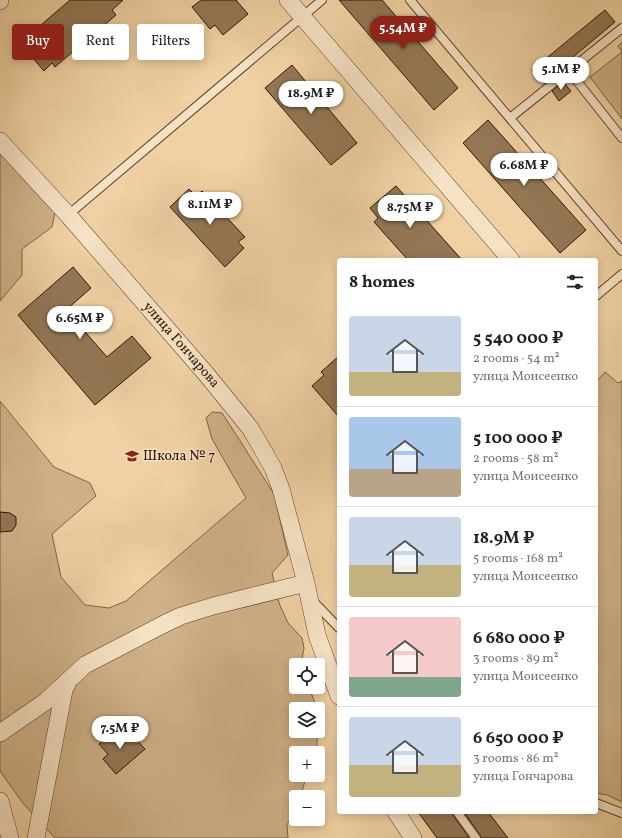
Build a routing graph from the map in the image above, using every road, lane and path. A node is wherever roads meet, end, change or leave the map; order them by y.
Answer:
1 (288, 0) edge
2 (322, 0) edge
3 (410, 0) edge
4 (303, 17) junction
5 (622, 28) edge
6 (569, 71) junction
7 (510, 118) junction
8 (622, 138) edge
9 (0, 141) edge
10 (68, 215) junction
11 (622, 251) edge
12 (509, 258) edge
13 (622, 274) edge
14 (598, 294) edge
15 (308, 590) junction
16 (337, 626) edge
17 (69, 681) junction
18 (337, 690) edge
19 (2, 733) edge
20 (0, 801) edge
21 (598, 804) edge
22 (622, 813) edge
23 (397, 814) edge
24 (458, 814) edge
25 (10, 838) edge
26 (36, 838) edge
27 (413, 838) edge
28 (476, 838) edge

1 - 4 street
2 - 4 lane
3 - 7 lane
4 - 10 lane
4 - 12 street
5 - 6 lane
6 - 7 lane
6 - 8 lane
7 - 11 lane
9 - 10 street, улица Гончарова
10 - 15 street, улица Гончарова
13 - 14 lane
15 - 16 lane
15 - 17 street
15 - 18 street, улица Гончарова
17 - 19 street
17 - 26 street
20 - 25 street
21 - 22 lane
23 - 27 street
24 - 28 lane

